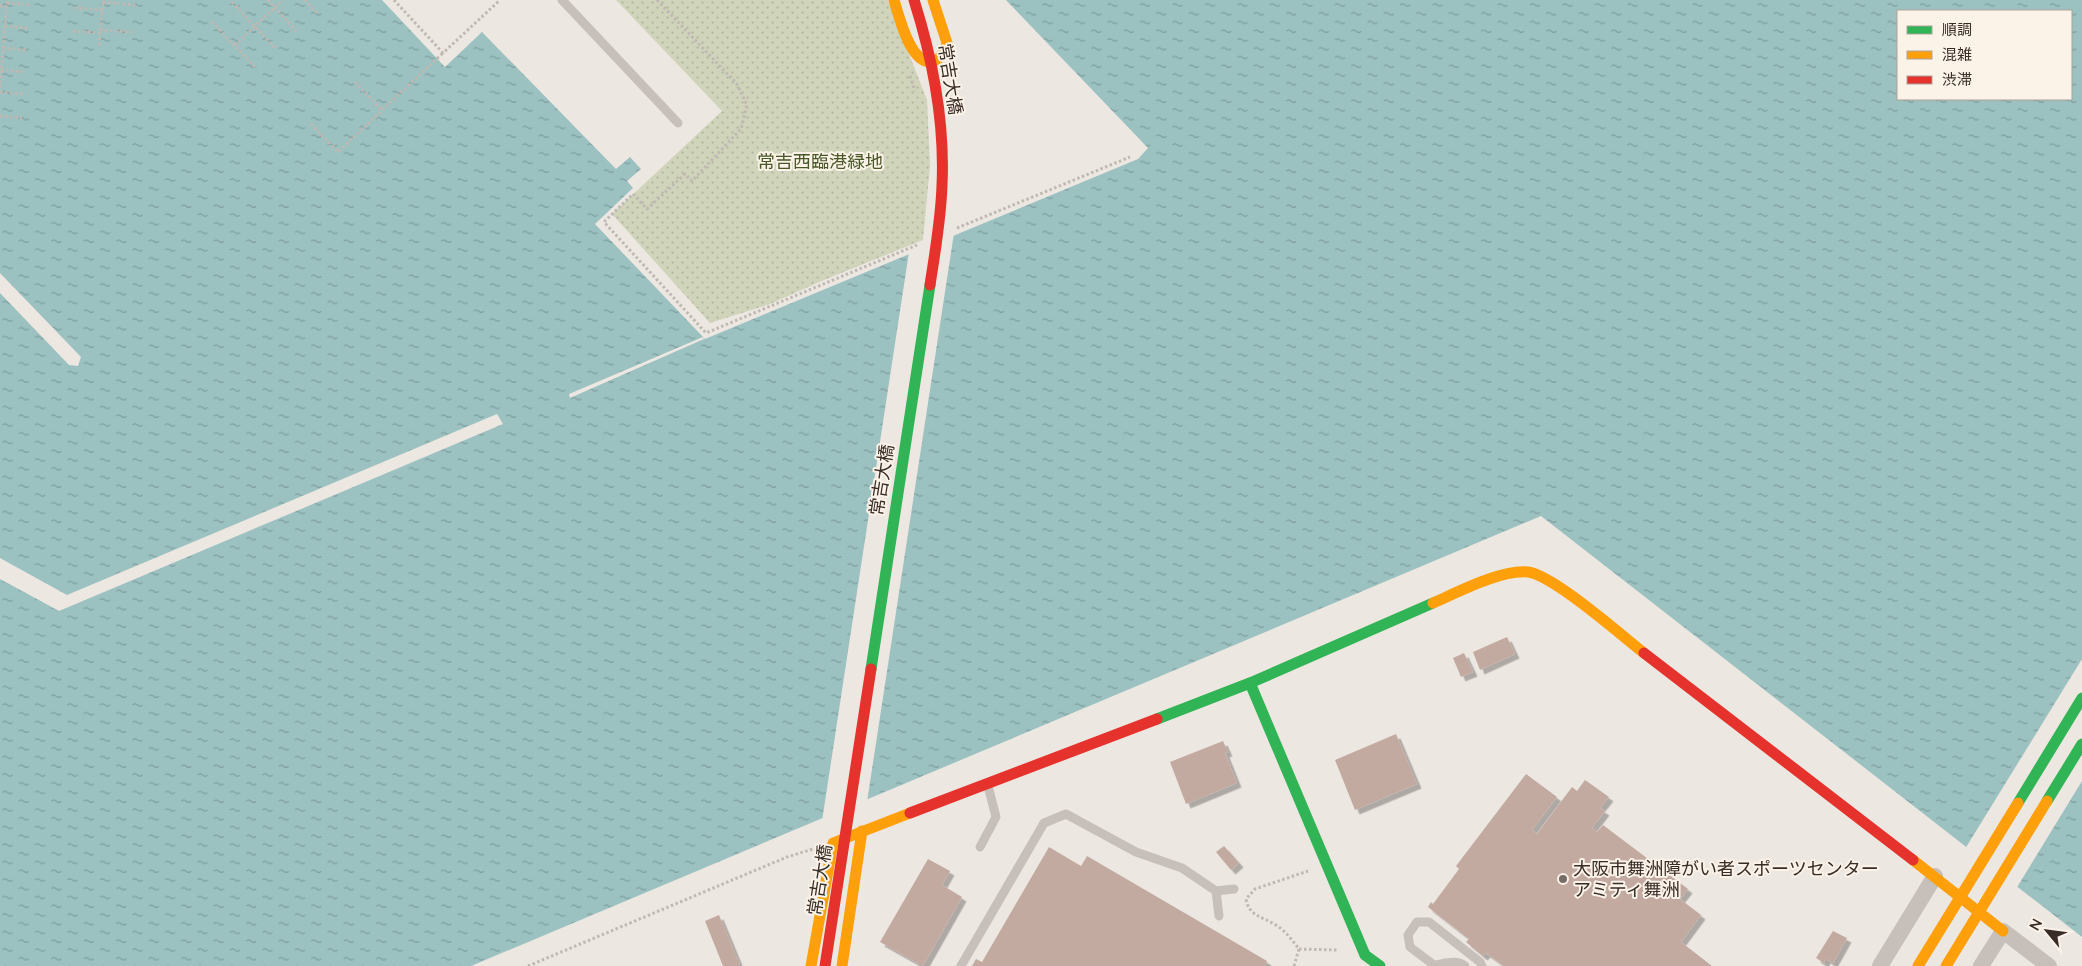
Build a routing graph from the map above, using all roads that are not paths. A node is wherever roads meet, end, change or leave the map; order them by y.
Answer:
1 (562, 0) edge
2 (894, 0) edge
3 (914, 0) edge
4 (933, 0) edge
5 (678, 123) dead end
6 (1250, 683) junction
7 (2082, 698) edge
8 (2082, 744) edge
9 (987, 783) junction
10 (862, 831) junction
11 (980, 847) dead end
12 (1934, 876) junction
13 (1234, 889) dead end
14 (1216, 891) junction
15 (1219, 916) dead end
16 (2003, 931) junction
17 (1365, 955) junction
18 (811, 966) edge
19 (825, 966) edge
20 (842, 966) edge
21 (961, 966) edge
22 (1358, 966) edge
23 (1380, 966) edge
24 (1465, 966) edge
25 (1482, 966) edge
26 (1880, 966) edge
27 (1918, 966) edge
28 (1946, 966) edge
29 (1981, 966) edge
30 (2049, 966) edge

1 - 5 lane
2 - 4 street
3 - 19 street, 常吉大橋, bridge
6 - 9 street
6 - 12 street
6 - 17 street
7 - 27 street, bridge
8 - 28 street, bridge
9 - 10 street
9 - 11 lane
10 - 18 street
10 - 20 street
12 - 16 street
12 - 26 street
13 - 14 lane
14 - 15 lane
14 - 21 lane
16 - 29 street
16 - 30 street
17 - 22 street
17 - 23 street
24 - 25 lane

